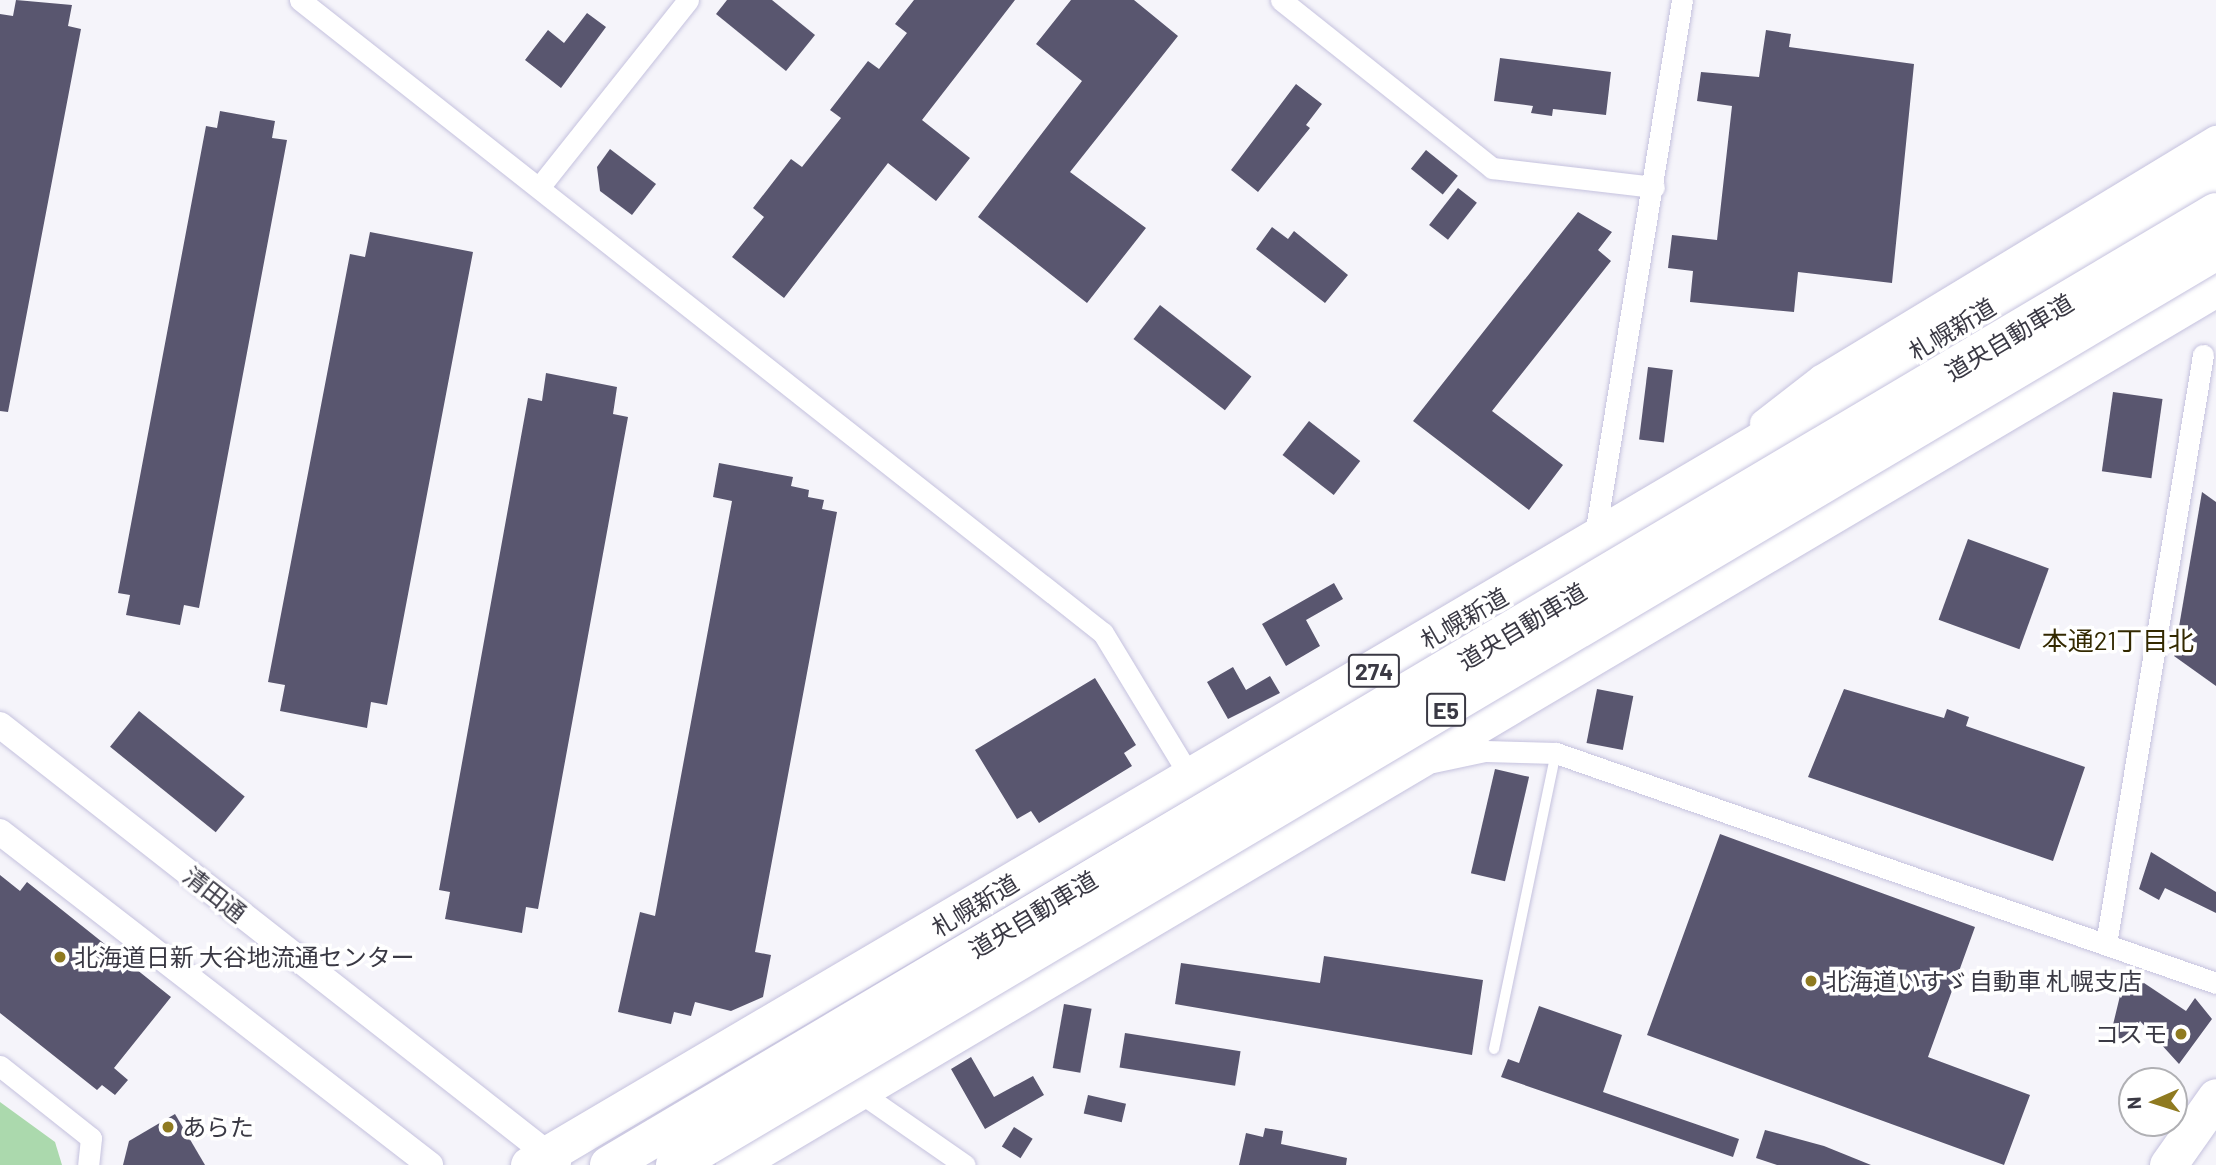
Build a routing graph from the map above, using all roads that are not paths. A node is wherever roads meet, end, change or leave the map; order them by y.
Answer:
1 (300, 0) edge
2 (688, 0) edge
3 (1682, 0) edge
4 (1292, 4) edge
5 (2216, 139) edge
6 (2216, 172) edge
7 (541, 185) junction
8 (1654, 187) junction
9 (2216, 212) edge
10 (2216, 251) edge
11 (2216, 288) edge
12 (2203, 355) dead end
13 (1662, 501) junction
14 (1594, 543) junction
15 (0, 725) edge
16 (1556, 753) junction
17 (1404, 769) junction
18 (1191, 778) junction
19 (0, 832) edge
20 (1241, 863) junction
21 (2106, 944) junction
22 (2216, 983) edge
23 (1494, 1049) dead end
24 (0, 1066) edge
25 (857, 1090) junction
26 (2216, 1097) edge
27 (546, 1161) edge
28 (88, 1165) edge
29 (430, 1165) edge
30 (608, 1165) edge
31 (675, 1165) edge
32 (734, 1165) edge
33 (965, 1165) edge
34 (2168, 1165) edge

1 - 7 street
2 - 7 street
3 - 8 street
4 - 8 street
5 - 13 street
6 - 13 highway, 札幌新道 / 274
7 - 18 street
8 - 14 street
9 - 30 highway, 道央自動車道 / E5, bridge
10 - 31 highway, 道央自動車道 / E5, bridge
11 - 17 highway
12 - 21 street
13 - 14 highway, 札幌新道 / 274
14 - 18 highway, 札幌新道 / 274
15 - 27 street, 清田通
16 - 17 street
16 - 21 street
16 - 23 lane
17 - 20 highway
18 - 20 street
18 - 27 highway, 札幌新道 / 274
19 - 29 street
20 - 25 highway
21 - 22 street
24 - 28 street
25 - 32 highway
25 - 33 street
26 - 34 highway

